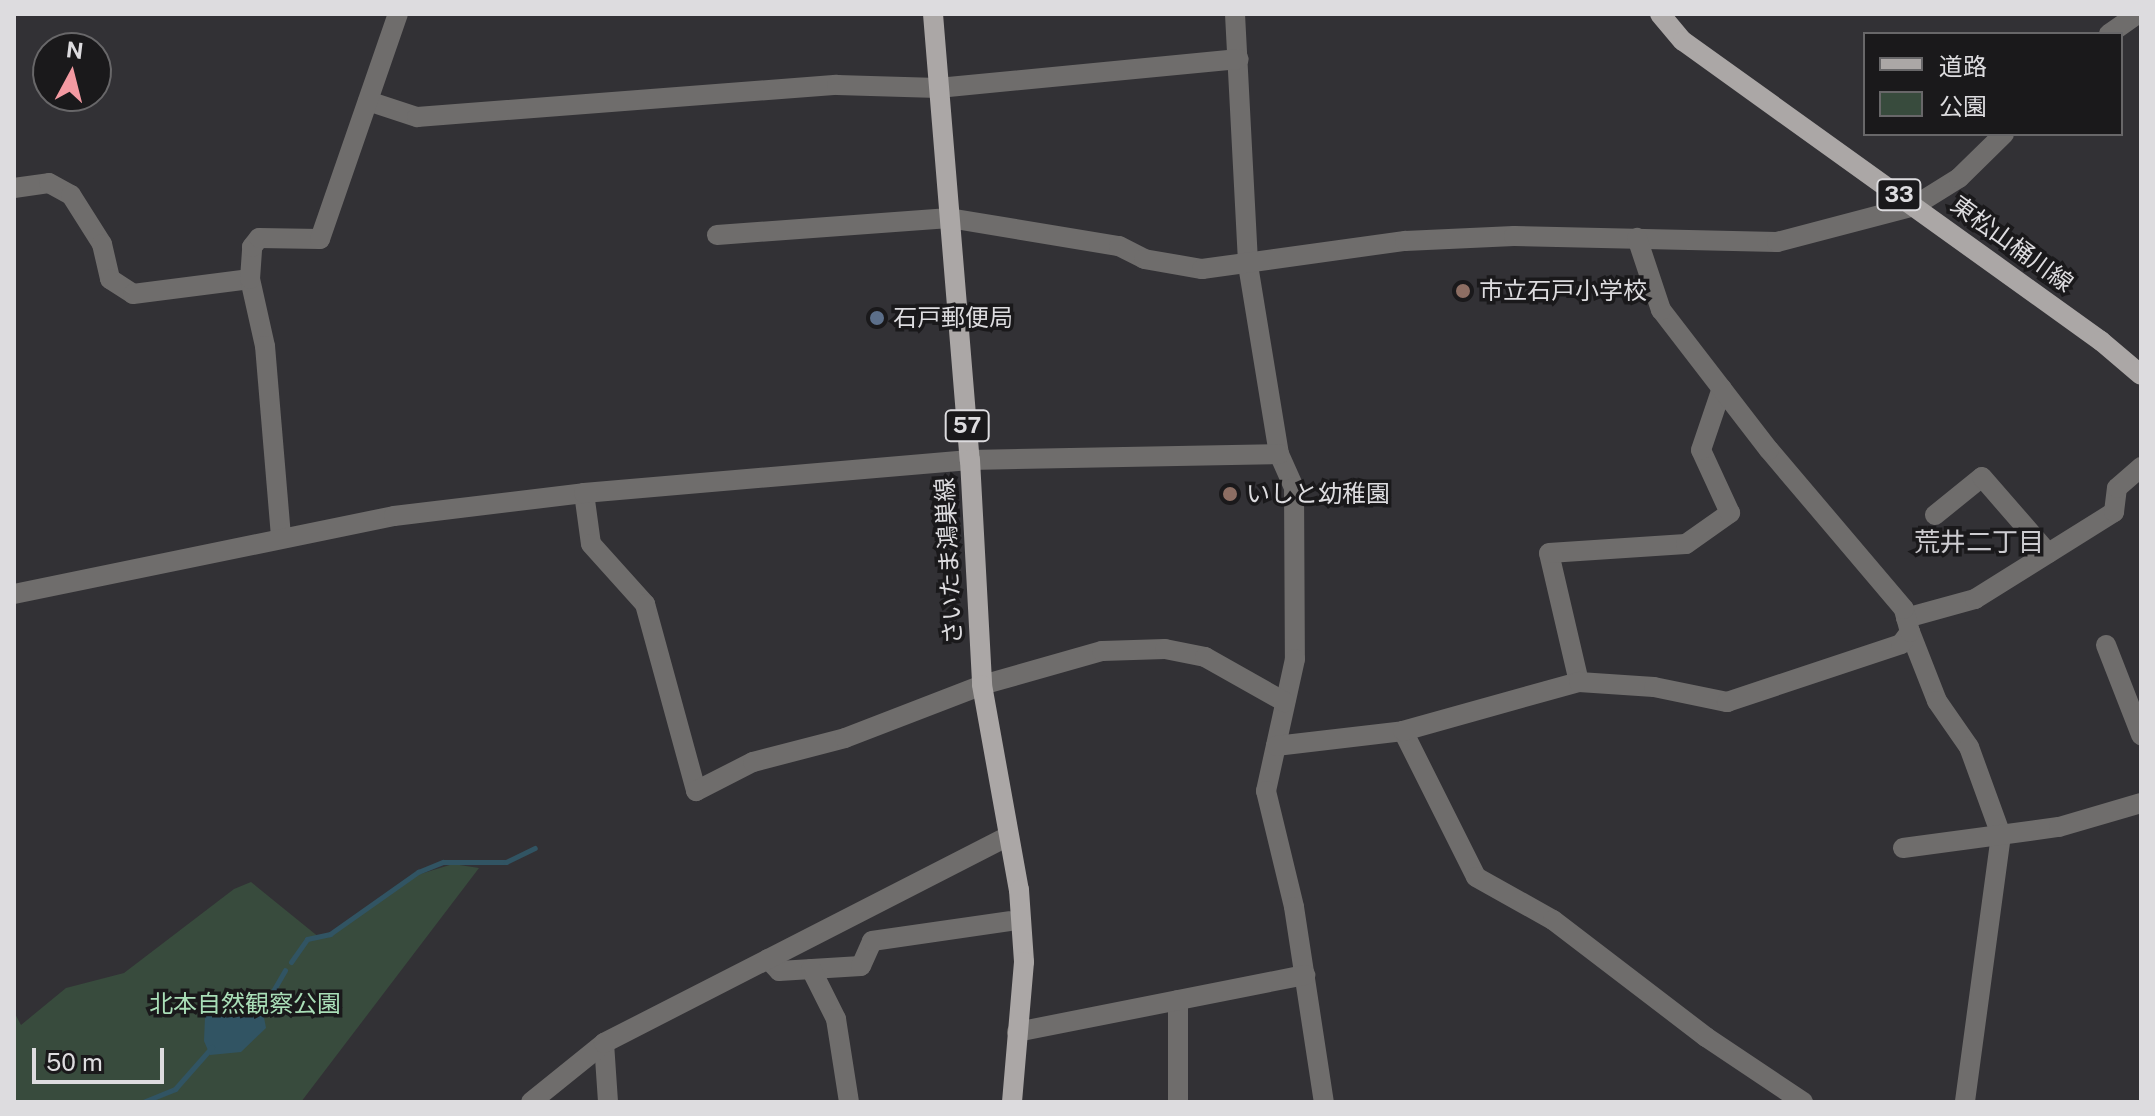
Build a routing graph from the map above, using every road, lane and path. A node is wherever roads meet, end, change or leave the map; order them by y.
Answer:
1 (398, 14) edge
2 (933, 14) edge
3 (1235, 14) edge
4 (1660, 14) edge
5 (2138, 14) edge
6 (2112, 32) edge
7 (1239, 59) junction
8 (938, 88) junction
9 (368, 101) junction
10 (2002, 136) edge
11 (14, 188) edge
12 (1914, 206) junction
13 (949, 218) junction
14 (717, 235) dead end
15 (1637, 238) junction
16 (1248, 265) junction
17 (250, 279) junction
18 (2141, 375) edge
19 (1722, 388) junction
20 (1279, 454) junction
21 (970, 460) junction
22 (2141, 467) edge
23 (584, 493) junction
24 (1935, 515) dead end
25 (281, 538) junction
26 (2048, 553) junction
27 (14, 594) edge
28 (1908, 625) junction
29 (2106, 645) dead end
30 (1579, 682) junction
31 (982, 685) junction
32 (1285, 702) junction
33 (1403, 731) junction
34 (2141, 735) edge
35 (1276, 746) junction
36 (2141, 803) edge
37 (2001, 835) junction
38 (1007, 837) junction
39 (1903, 848) dead end
40 (1010, 921) dead end
41 (768, 959) junction
42 (811, 969) junction
43 (1305, 975) junction
44 (1178, 1000) junction
45 (1017, 1032) junction
46 (604, 1043) junction
47 (531, 1102) edge
48 (608, 1102) edge
49 (849, 1102) edge
50 (1012, 1102) edge
51 (1178, 1102) edge
52 (1324, 1102) edge
53 (1803, 1102) edge
54 (1965, 1102) edge

1 - 9 street
2 - 8 main road, さいたま鴻巣線 / 57
3 - 7 street
4 - 12 main road, 東松山桶川線 / 33
5 - 6 street
7 - 8 street
7 - 16 street
8 - 9 street
8 - 13 main road, さいたま鴻巣線 / 57
9 - 17 street
10 - 12 street
11 - 17 street
12 - 15 street
12 - 18 main road, 東松山桶川線 / 33
13 - 14 street
13 - 16 street
13 - 21 main road, さいたま鴻巣線 / 57
15 - 16 street
15 - 19 street
16 - 20 street
17 - 25 street
19 - 28 street
19 - 30 street
20 - 21 street
20 - 32 street
21 - 23 street
21 - 31 main road, さいたま鴻巣線 / 57
22 - 26 street
23 - 25 street
23 - 31 street
24 - 26 street
25 - 27 street
26 - 28 street
28 - 30 street
28 - 37 street
29 - 34 street
30 - 33 street
31 - 32 street
31 - 38 main road, さいたま鴻巣線 / 57
32 - 35 street
33 - 35 street
33 - 53 street
35 - 43 street
36 - 37 street
37 - 39 street
37 - 54 street
38 - 41 street
38 - 45 main road, さいたま鴻巣線 / 57
40 - 42 street
41 - 42 street
41 - 46 street
42 - 49 street
43 - 44 street
43 - 52 street
44 - 45 street
44 - 51 street
45 - 50 main road, さいたま鴻巣線 / 57
46 - 47 street
46 - 48 street

